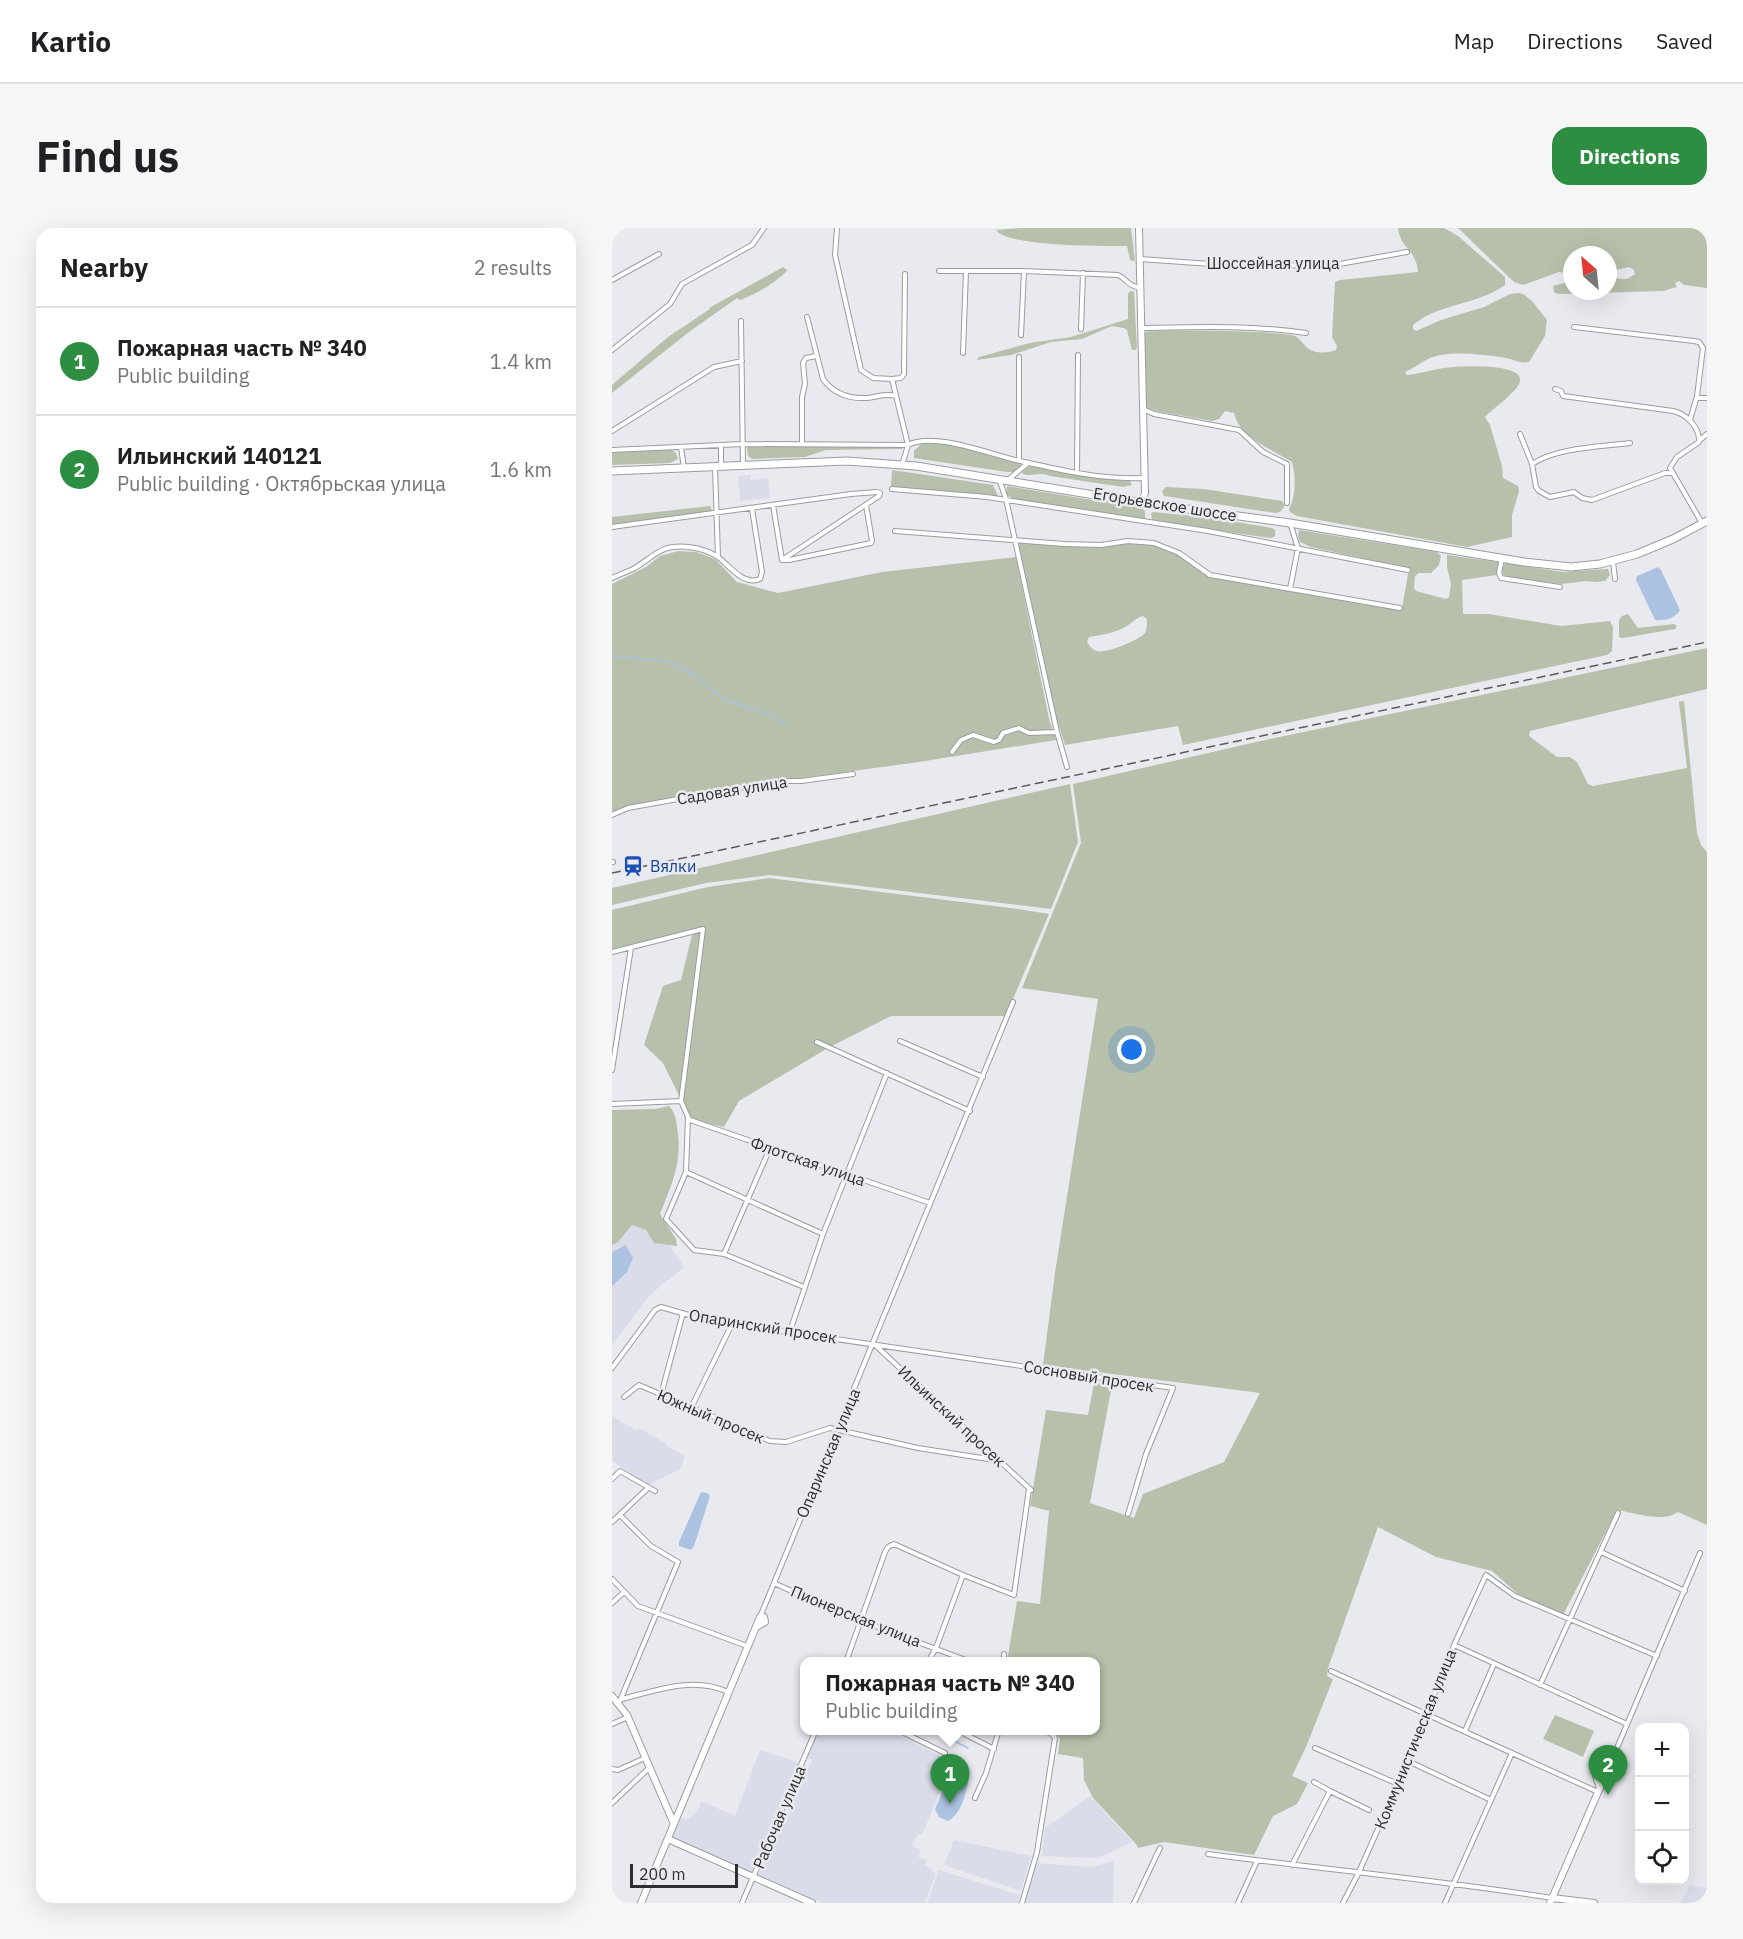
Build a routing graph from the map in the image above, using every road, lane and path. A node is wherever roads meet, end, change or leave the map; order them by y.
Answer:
1 (764, 228) edge
2 (837, 228) edge
3 (1138, 228) edge
4 (1407, 252) dead end
5 (659, 254) dead end
6 (1139, 259) junction
7 (939, 271) dead end
8 (966, 271) junction
9 (1024, 271) junction
10 (1083, 273) junction
11 (905, 274) dead end
12 (612, 280) edge
13 (1140, 288) junction
14 (807, 317) dead end
15 (741, 321) dead end
16 (1574, 327) dead end
17 (1141, 328) junction
18 (1081, 329) dead end
19 (1306, 333) dead end
20 (1021, 335) dead end
21 (612, 350) edge
22 (963, 354) dead end
23 (1078, 355) dead end
24 (816, 357) junction
25 (1019, 357) dead end
26 (742, 361) junction
27 (892, 379) junction
28 (1555, 389) dead end
29 (896, 396) junction
30 (1697, 398) junction
31 (1707, 398) edge
32 (1143, 409) junction
33 (1690, 420) junction
34 (612, 431) edge
35 (1520, 434) dead end
36 (1707, 434) edge
37 (1700, 440) junction
38 (1630, 443) dead end
39 (742, 444) junction
40 (801, 444) junction
41 (721, 445) junction
42 (908, 445) junction
43 (681, 447) junction
44 (612, 450) edge
45 (1019, 461) junction
46 (1028, 463) junction
47 (1532, 464) junction
48 (743, 465) junction
49 (902, 465) junction
50 (718, 466) junction
51 (684, 468) junction
52 (612, 471) edge
53 (1077, 472) junction
54 (1672, 473) junction
55 (999, 478) junction
56 (1144, 478) junction
57 (1008, 480) junction
58 (892, 489) dead end
59 (1006, 499) junction
60 (1142, 502) junction
61 (1287, 503) dead end
62 (773, 505) junction
63 (866, 505) junction
64 (752, 509) junction
65 (716, 513) junction
66 (1290, 523) junction
67 (1705, 523) edge
68 (612, 527) edge
69 (895, 531) dead end
70 (1015, 541) junction
71 (1298, 548) junction
72 (718, 557) junction
73 (1502, 558) junction
74 (782, 560) junction
75 (1612, 561) junction
76 (1408, 570) dead end
77 (612, 578) edge
78 (1615, 579) dead end
79 (1560, 587) dead end
80 (1290, 589) junction
81 (1400, 608) dead end
82 (1057, 732) junction
83 (952, 752) dead end
84 (1067, 766) dead end
85 (853, 774) dead end
86 (612, 815) edge
87 (631, 948) junction
88 (612, 952) edge
89 (1013, 1002) dead end
90 (900, 1041) dead end
91 (817, 1042) dead end
92 (612, 1070) edge
93 (887, 1073) junction
94 (983, 1077) junction
95 (681, 1101) junction
96 (612, 1104) edge
97 (970, 1111) junction
98 (688, 1117) junction
99 (770, 1148) junction
100 (686, 1172) junction
101 (846, 1174) junction
102 (747, 1200) junction
103 (930, 1203) junction
104 (823, 1234) junction
105 (724, 1254) junction
106 (804, 1287) junction
107 (683, 1313) junction
108 (732, 1324) junction
109 (790, 1331) junction
110 (873, 1344) junction
111 (612, 1368) edge
112 (661, 1395) junction
113 (624, 1397) dead end
114 (692, 1406) junction
115 (837, 1431) junction
116 (1001, 1461) junction
117 (612, 1479) edge
118 (648, 1488) junction
119 (655, 1491) dead end
120 (1618, 1513) dead end
121 (1128, 1514) dead end
122 (620, 1515) junction
123 (612, 1522) edge
124 (1601, 1552) junction
125 (1700, 1553) dead end
126 (963, 1575) junction
127 (612, 1579) edge
128 (774, 1583) junction
129 (1685, 1591) junction
130 (624, 1592) junction
131 (612, 1603) edge
132 (657, 1614) junction
133 (760, 1617) joint
134 (860, 1619) junction
135 (1570, 1619) junction
136 (1454, 1645) junction
137 (748, 1646) junction
138 (936, 1648) junction
139 (1656, 1656) junction
140 (848, 1657) edge
141 (931, 1657) edge
142 (958, 1657) edge
143 (1494, 1664) junction
144 (1331, 1671) dead end
145 (1540, 1685) junction
146 (729, 1692) junction
147 (612, 1696) edge
148 (620, 1701) junction
149 (1428, 1714) junction
150 (628, 1717) junction
151 (612, 1724) edge
152 (1627, 1724) junction
153 (1465, 1731) junction
154 (814, 1735) edge
155 (907, 1735) edge
156 (965, 1735) edge
157 (998, 1735) edge
158 (1053, 1735) edge
159 (1315, 1748) dead end
160 (994, 1749) junction
161 (945, 1753) dead end
162 (1512, 1753) junction
163 (645, 1758) junction
164 (1408, 1761) junction
165 (649, 1768) junction
166 (612, 1769) edge
167 (1605, 1776) joint
168 (1314, 1782) dead end
169 (1398, 1784) junction
170 (1599, 1790) junction
171 (1330, 1791) junction
172 (975, 1798) dead end
173 (1491, 1800) junction
174 (612, 1803) edge
175 (1369, 1810) dead end
176 (674, 1824) junction
177 (668, 1839) junction
178 (1160, 1848) dead end
179 (1208, 1854) dead end
180 (1257, 1861) junction
181 (1293, 1865) junction
182 (1358, 1874) junction
183 (753, 1878) junction
184 (1454, 1883) junction
185 (1551, 1900) edge
186 (641, 1903) edge
187 (742, 1903) edge
188 (812, 1903) edge
189 (1022, 1903) edge
190 (1134, 1903) edge
191 (1238, 1903) edge
192 (1343, 1903) edge
193 (1445, 1903) edge
194 (1594, 1903) edge

1 - 21 street
2 - 27 street
3 - 6 main road
4 - 6 street, Шоссейная улица
5 - 12 street
6 - 13 main road
7 - 8 street
8 - 9 street
8 - 22 street
9 - 10 street
9 - 20 street
10 - 13 street
10 - 18 street
11 - 27 street
13 - 17 main road
14 - 24 street
15 - 26 street
16 - 30 street
17 - 19 street
17 - 32 main road
23 - 53 street
24 - 29 street
24 - 40 street
25 - 45 street
26 - 34 street
26 - 39 street
27 - 29 street
28 - 33 street
29 - 42 street
30 - 31 street
30 - 33 street
32 - 56 main road
32 - 61 street
33 - 37 street
35 - 47 street
36 - 37 street
37 - 54 street
38 - 47 street
39 - 40 street
39 - 41 street
39 - 48 street
40 - 42 street
41 - 43 street
41 - 50 street
42 - 45 street
42 - 49 street
43 - 44 street
43 - 51 street
45 - 46 street
46 - 53 street
46 - 57 street
47 - 54 street
48 - 49 main road, Егорьевское шоссе
48 - 50 main road, Егорьевское шоссе
49 - 55 main road, Егорьевское шоссе
50 - 51 main road, Егорьевское шоссе
50 - 65 street
51 - 52 main road, Егорьевское шоссе
53 - 56 street
54 - 67 street
55 - 57 main road, Егорьевское шоссе
55 - 59 street
56 - 60 main road
57 - 60 main road, Егорьевское шоссе
58 - 59 street
59 - 70 street
59 - 71 street
60 - 66 main road, Егорьевское шоссе
62 - 63 street
62 - 64 street
62 - 74 street
63 - 74 street
63 - 74 street
64 - 65 street
64 - 72 street
65 - 68 street
65 - 72 street
66 - 71 street
66 - 73 main road, Егорьевское шоссе
67 - 75 main road, Егорьевское шоссе
69 - 70 street
70 - 80 street
70 - 82 street
71 - 76 street
71 - 80 street
72 - 77 street
73 - 75 main road, Егорьевское шоссе
73 - 79 street
75 - 78 street
80 - 81 street
82 - 83 street
82 - 84 street
85 - 86 street, Садовая улица
87 - 88 street
87 - 92 street
87 - 95 street
89 - 94 street, Опаринская улица
90 - 94 street
91 - 93 street
93 - 97 street
93 - 101 street
94 - 97 street, Опаринская улица
95 - 96 street
95 - 98 street
97 - 103 street, Опаринская улица
98 - 99 street, Флотская улица
98 - 100 street
99 - 101 street, Флотская улица
99 - 102 street
100 - 102 street
100 - 105 street
101 - 103 street, Флотская улица
101 - 104 street
102 - 104 street
102 - 105 street
103 - 110 street, Опаринская улица
104 - 106 street
105 - 106 street
106 - 109 street
107 - 108 street, Опаринский просек
107 - 111 street, Опаринский просек
107 - 112 street
108 - 109 street, Опаринский просек
108 - 114 street
109 - 110 street, Опаринский просек
110 - 115 street, Опаринская улица
110 - 116 street, Ильинский просек
110 - 121 street, Сосновый просек
112 - 113 street, Южный просек
112 - 114 street, Южный просек
114 - 115 street, Южный просек
115 - 116 street, Южный просек
115 - 128 street, Опаринская улица
116 - 126 street, Ильинский просек
117 - 118 street
118 - 119 street
118 - 122 street
120 - 124 street
122 - 123 street
122 - 132 street
124 - 129 street
124 - 135 street
125 - 129 street
126 - 134 street
126 - 138 street
127 - 130 street
128 - 133 street, Опаринская улица
128 - 134 street, Пионерская улица
129 - 139 street
130 - 131 street
130 - 132 street
132 - 137 street
132 - 148 street
133 - 137 main road
134 - 138 street, Пионерская улица
134 - 140 street
135 - 136 street, Коммунистическая улица
135 - 139 street
135 - 145 street
136 - 143 street
136 - 149 street, Коммунистическая улица
137 - 146 main road
138 - 141 street
138 - 142 street, Пионерская улица
139 - 152 street
143 - 145 street
143 - 153 street
144 - 149 street
145 - 152 street
146 - 148 street
146 - 176 main road
147 - 148 main road
148 - 150 main road
149 - 153 street
149 - 164 street, Коммунистическая улица
150 - 151 street
150 - 163 main road
152 - 167 street
153 - 162 street
154 - 183 street, Рабочая улица
155 - 161 street
156 - 160 street
157 - 160 street
158 - 189 street
159 - 169 street
160 - 172 street
162 - 170 street
162 - 173 street
163 - 165 main road
163 - 166 street
164 - 169 street, Коммунистическая улица
164 - 173 street
165 - 174 street
165 - 176 main road
167 - 170 main road
168 - 171 street
169 - 182 street, Коммунистическая улица
170 - 185 main road
171 - 175 street
171 - 181 street
173 - 184 street
176 - 177 main road
177 - 183 main road
177 - 186 main road
178 - 190 street
179 - 180 street
180 - 181 street
180 - 191 street
181 - 182 street
182 - 184 street
182 - 192 street, Коммунистическая улица
183 - 187 street, Рабочая улица
183 - 188 main road
184 - 185 street
184 - 193 street
185 - 194 main road

